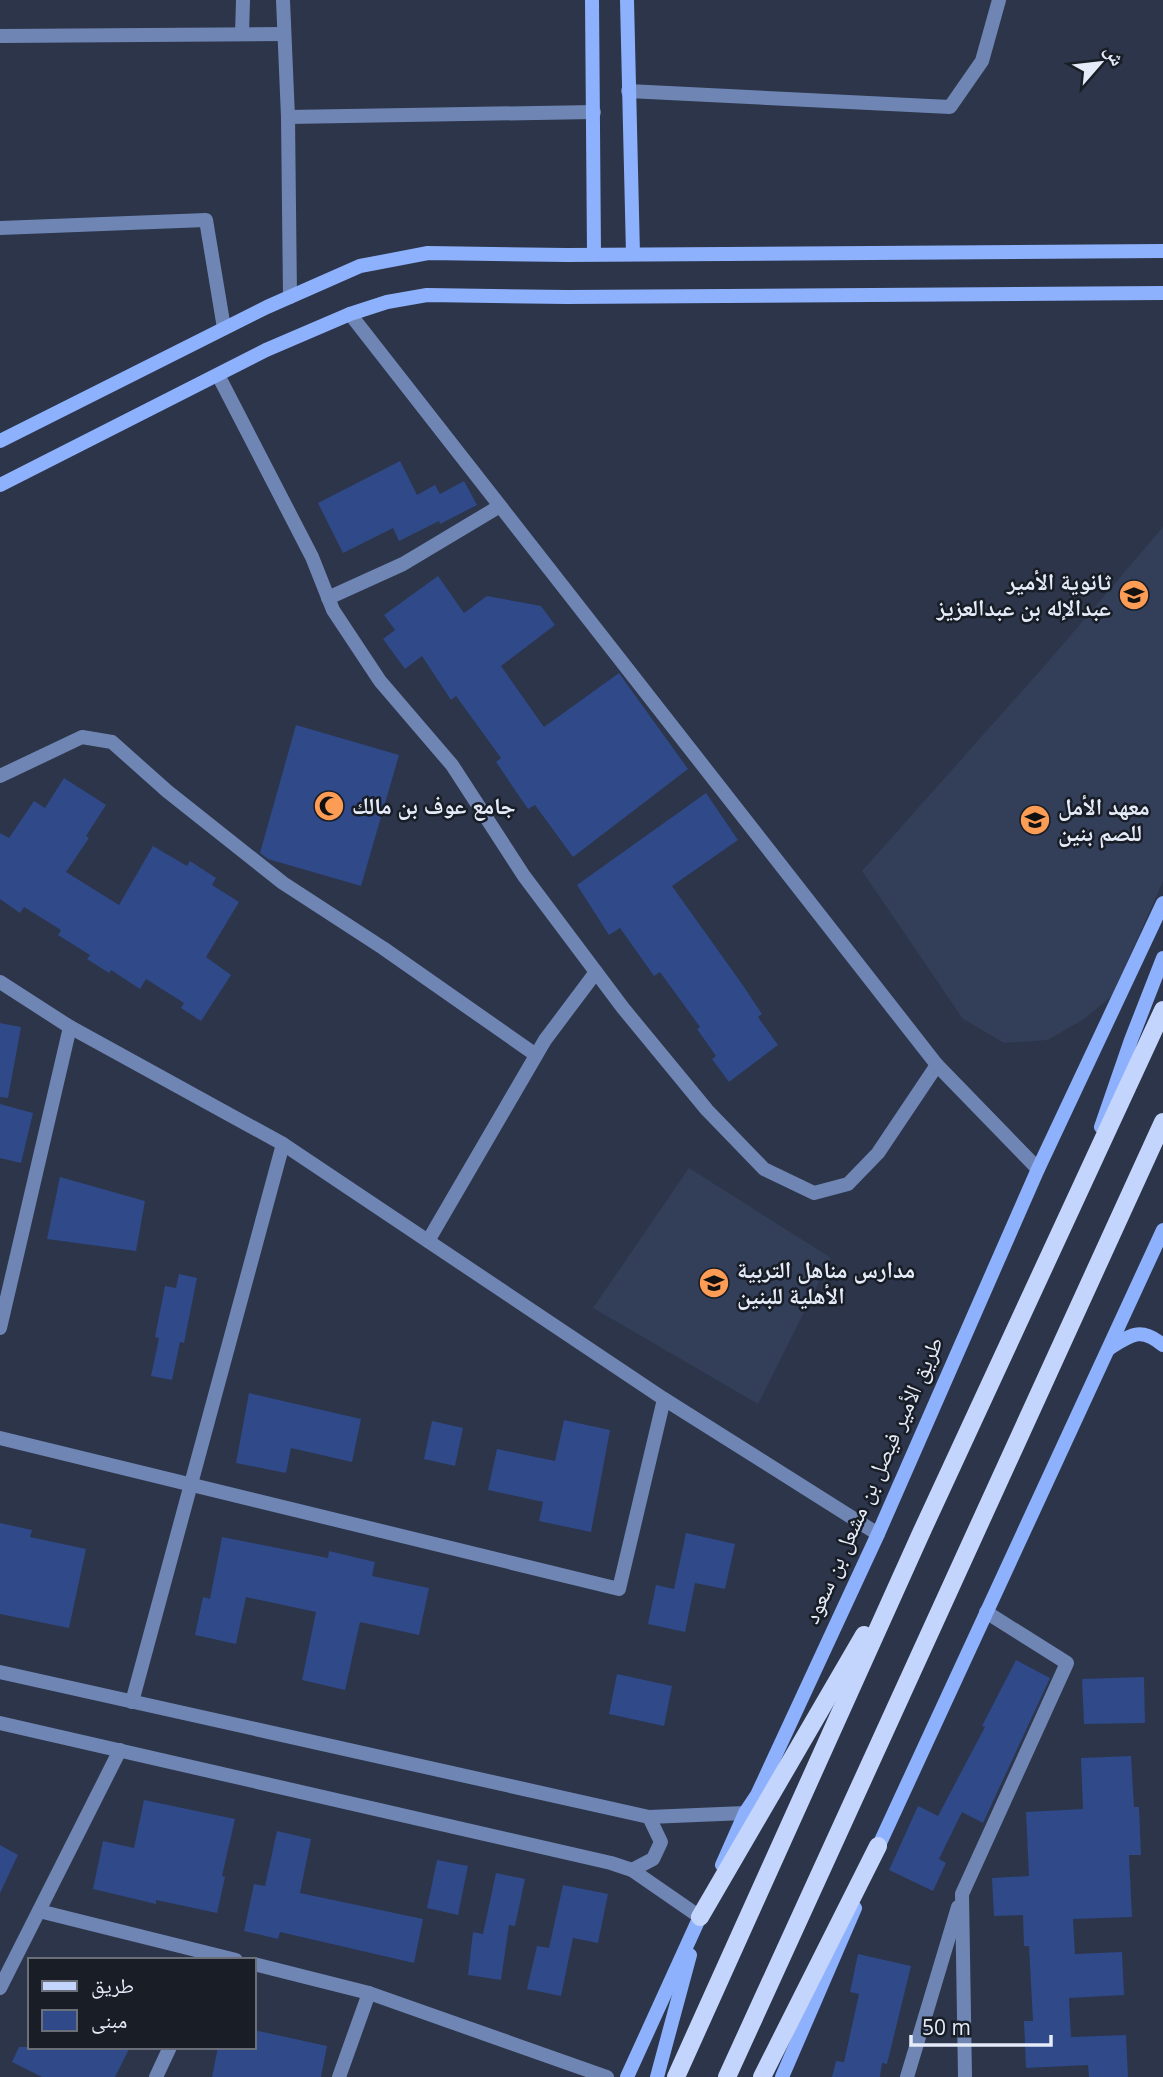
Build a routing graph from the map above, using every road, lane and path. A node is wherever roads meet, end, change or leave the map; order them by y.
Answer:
1 (243, 0) edge
2 (283, 0) edge
3 (592, 0) edge
4 (627, 0) edge
5 (999, 0) edge
6 (242, 34) junction
7 (284, 34) junction
8 (0, 36) edge
9 (628, 91) junction
10 (594, 112) junction
11 (288, 117) junction
12 (0, 229) edge
13 (1163, 251) edge
14 (594, 254) junction
15 (633, 254) junction
16 (1163, 293) edge
17 (290, 297) junction
18 (350, 314) junction
19 (225, 328) junction
20 (218, 375) junction
21 (0, 441) edge
22 (0, 485) edge
23 (500, 506) junction
24 (328, 598) junction
25 (0, 776) edge
26 (1163, 903) edge
27 (1163, 958) edge
28 (596, 972) junction
29 (0, 982) edge
30 (1163, 1010) edge
31 (71, 1027) junction
32 (536, 1055) junction
33 (937, 1065) junction
34 (1163, 1122) edge
35 (1163, 1142) edge
36 (283, 1144) junction
37 (1038, 1169) junction
38 (1079, 1192) junction
39 (1126, 1204) junction
40 (1161, 1238) edge
41 (428, 1241) junction
42 (0, 1328) edge
43 (1163, 1345) edge
44 (1109, 1349) junction
45 (664, 1399) junction
46 (0, 1438) edge
47 (191, 1485) junction
48 (922, 1531) junction
49 (878, 1534) junction
50 (986, 1612) junction
51 (0, 1672) edge
52 (132, 1702) junction
53 (0, 1723) edge
54 (120, 1749) junction
55 (745, 1813) junction
56 (649, 1816) junction
57 (878, 1846) junction
58 (632, 1870) junction
59 (962, 1894) junction
60 (39, 1911) junction
61 (700, 1917) junction
62 (214, 1957) edge
63 (256, 1965) edge
64 (0, 1988) edge
65 (369, 1993) junction
66 (169, 2049) edge
67 (156, 2077) edge
68 (339, 2077) edge
69 (607, 2077) edge
70 (627, 2077) edge
71 (657, 2077) edge
72 (676, 2077) edge
73 (727, 2077) edge
74 (762, 2077) edge
75 (782, 2077) edge
76 (907, 2077) edge
77 (965, 2077) edge

1 - 6 street
2 - 7 street
3 - 10 street
4 - 9 street
5 - 9 street
6 - 7 street
6 - 8 street
7 - 11 street
9 - 15 street
10 - 11 street
10 - 14 street
11 - 17 street
12 - 19 street
13 - 15 street
14 - 15 street
14 - 17 street
16 - 18 street
17 - 19 street
18 - 20 street
18 - 23 street
19 - 21 street
20 - 22 street
20 - 24 street
23 - 24 street
23 - 33 street
24 - 28 street
25 - 32 street
26 - 37 street, طريق الأمير فيصل بن مشعل بن سعود
27 - 38 street
28 - 32 street
28 - 33 street
29 - 31 street
30 - 38 main road
31 - 36 street
31 - 42 street
32 - 41 street
33 - 37 street
34 - 39 main road
35 - 39 main road
36 - 41 street
36 - 47 street
37 - 49 street, طريق الأمير فيصل بن مشعل بن سعود
38 - 48 main road
39 - 73 main road
40 - 44 street
41 - 45 street
43 - 44 street
44 - 50 street
45 - 47 street
45 - 49 street
46 - 47 street
47 - 52 street
48 - 61 main road
48 - 72 main road
49 - 55 street, طريق الأمير فيصل بن مشعل بن سعود
50 - 57 street
50 - 59 street
51 - 52 street
52 - 56 street
53 - 54 street
54 - 58 street
54 - 60 street
55 - 56 street
55 - 61 street, طريق الأمير فيصل بن مشعل بن سعود
56 - 58 street
57 - 74 main road
57 - 75 street
58 - 61 street
59 - 76 street
59 - 77 street
60 - 62 street
60 - 64 street
61 - 70 street, طريق الأمير فيصل بن مشعل بن سعود
61 - 71 street
63 - 65 street
65 - 68 street
65 - 69 street
66 - 67 street

